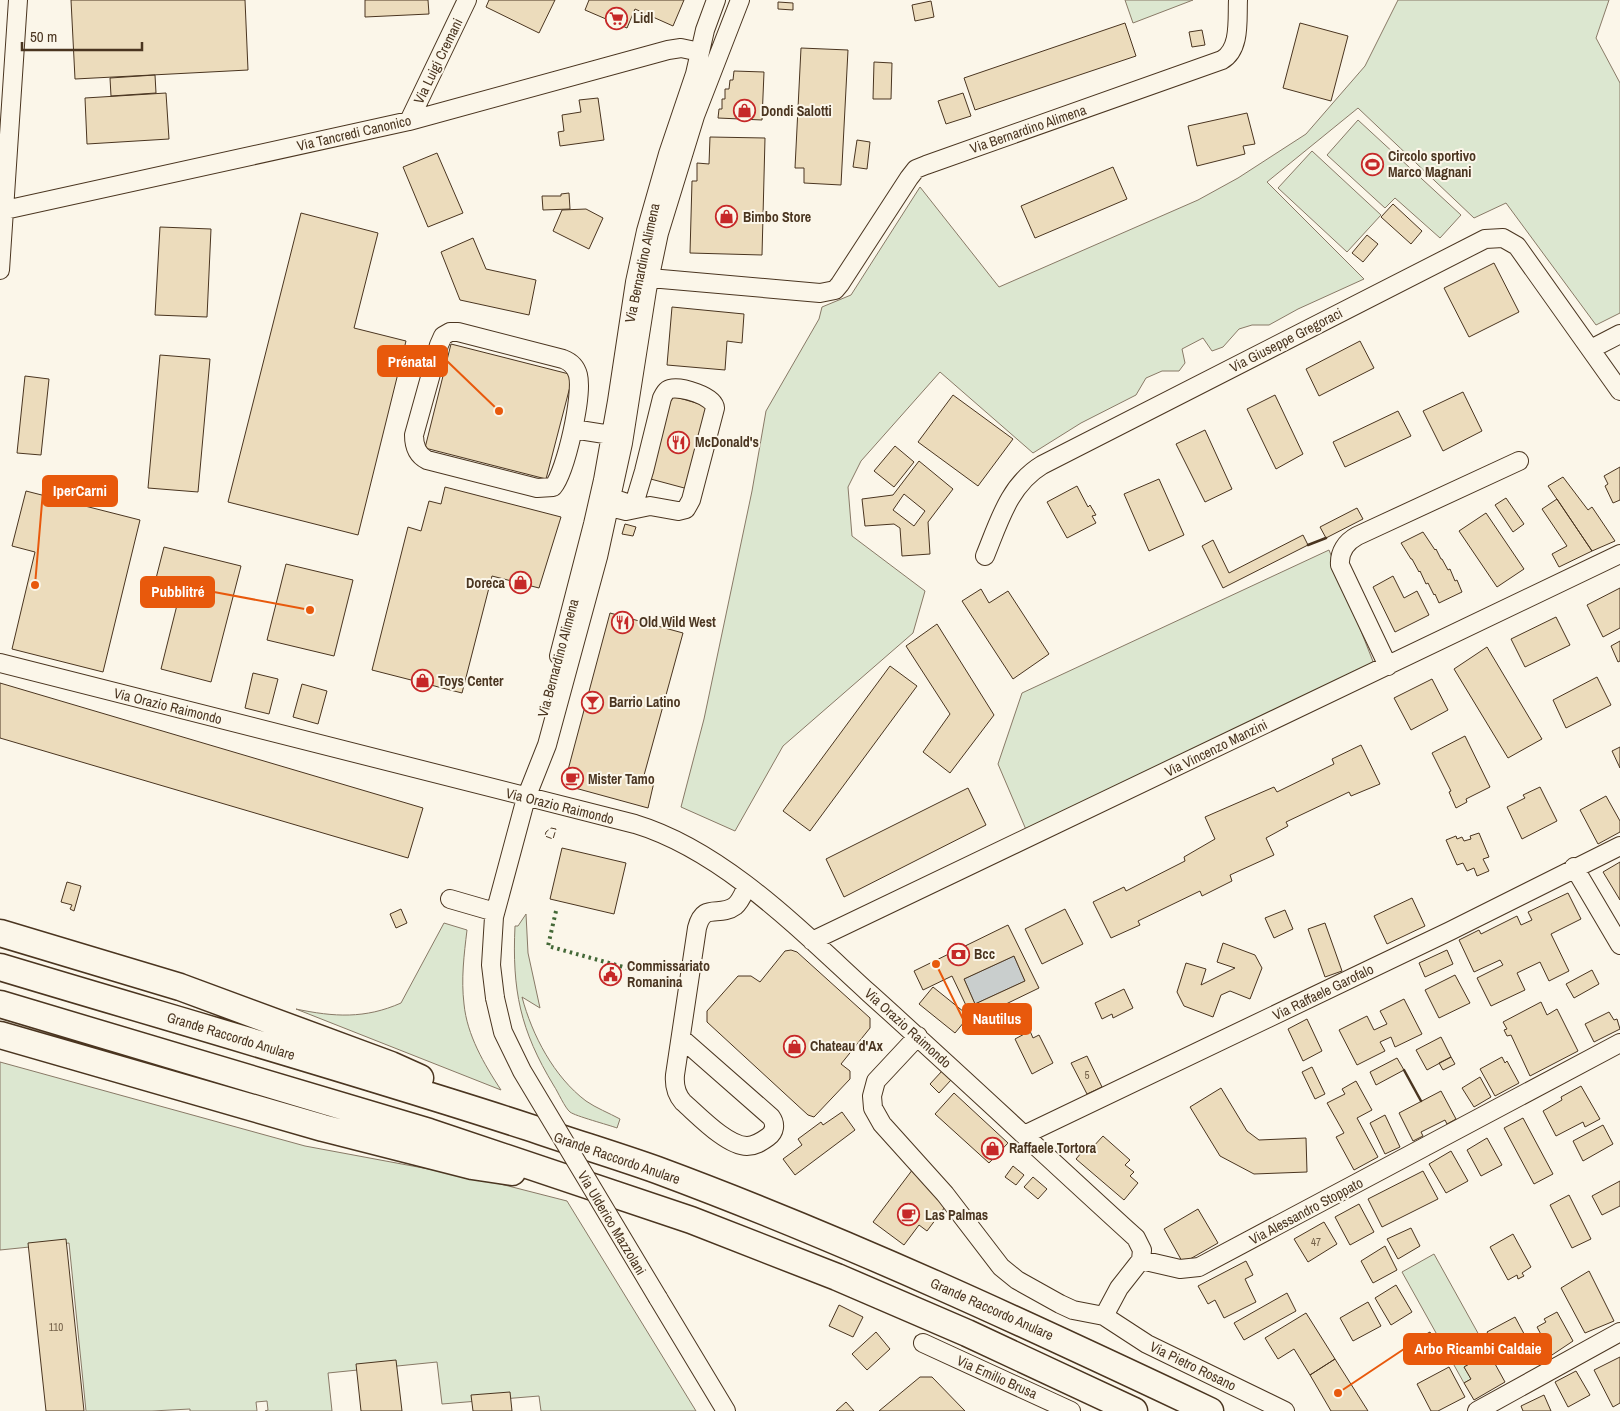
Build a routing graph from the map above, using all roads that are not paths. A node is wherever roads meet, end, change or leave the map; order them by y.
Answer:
1 (18, 0) edge
2 (467, 0) edge
3 (716, 0) edge
4 (740, 0) edge
5 (1238, 0) edge
6 (700, 52) junction
7 (409, 121) junction
8 (5, 210) junction
9 (0, 270) edge
10 (650, 278) junction
11 (1620, 334) edge
12 (1591, 349) junction
13 (1620, 391) edge
14 (573, 429) junction
15 (611, 435) junction
16 (1518, 461) dead end
17 (611, 503) junction
18 (1620, 554) edge
19 (985, 556) dead end
20 (0, 663) edge
21 (1388, 666) junction
22 (526, 798) junction
23 (1620, 846) edge
24 (1574, 867) junction
25 (747, 886) junction
26 (450, 899) dead end
27 (495, 912) junction
28 (0, 933) edge
29 (812, 941) junction
30 (1620, 945) edge
31 (0, 967) edge
32 (0, 1004) edge
33 (0, 1035) edge
34 (918, 1036) junction
35 (681, 1038) junction
36 (1620, 1043) edge
37 (455, 1103) junction
38 (1024, 1135) junction
39 (555, 1174) junction
40 (1141, 1260) junction
41 (1104, 1316) junction
42 (1620, 1332) edge
43 (923, 1343) dead end
44 (726, 1411) edge
45 (1072, 1411) edge
46 (1134, 1411) edge
47 (1210, 1411) edge
48 (1285, 1411) edge
49 (1477, 1411) edge

1 - 8 street
2 - 7 street, Via Luigi Cremani
3 - 6 street, Via Bernardino Alimena
4 - 10 street, Via Bernardino Alimena
5 - 10 street, Via Bernardino Alimena
6 - 7 street, Via Tancredi Canonico
6 - 15 street, Via Bernardino Alimena
7 - 8 street, Via Tancredi Canonico
8 - 9 street
10 - 17 street, Via Bernardino Alimena
11 - 12 street
12 - 13 street, Via Giuseppe Gregoraci
12 - 19 street, Via Giuseppe Gregoraci
14 - 14 street
14 - 15 street
15 - 22 street, Via Bernardino Alimena
16 - 21 street
17 - 17 street
17 - 22 street, Via Bernardino Alimena
18 - 21 street, Via Vincenzo Manzini
20 - 22 street, Via Orazio Raimondo
21 - 29 street, Via Vincenzo Manzini
22 - 25 street, Via Orazio Raimondo
22 - 27 street, Via Ulderico Mazzolani
23 - 24 street, Via Raffaele Garofalo
24 - 30 street
24 - 38 street, Via Raffaele Garofalo
25 - 29 street, Via Orazio Raimondo
25 - 35 street
26 - 27 street
27 - 44 street, Via Ulderico Mazzolani, bridge
28 - 37 highway
29 - 34 street, Via Orazio Raimondo
31 - 37 highway, Grande Raccordo Anulare
32 - 39 highway
33 - 39 highway
34 - 38 street, Via Orazio Raimondo
34 - 41 street
35 - 35 street
36 - 40 street, Via Alessandro Stoppato
37 - 47 highway, Grande Raccordo Anulare
38 - 40 street
39 - 46 highway
40 - 41 street
41 - 48 street, Via Pietro Rosano
42 - 49 street
43 - 45 street, Via Emilio Brusa

